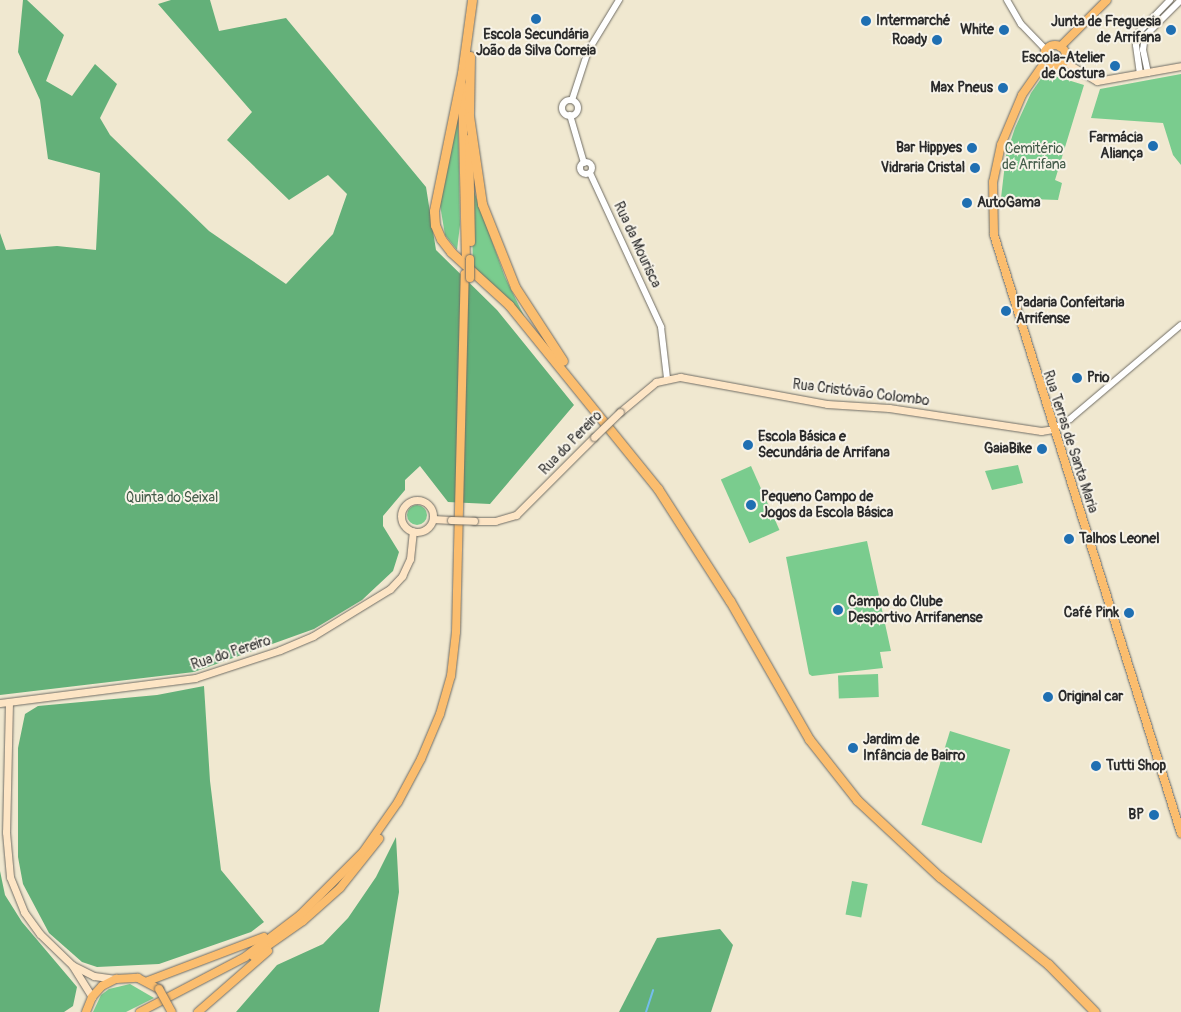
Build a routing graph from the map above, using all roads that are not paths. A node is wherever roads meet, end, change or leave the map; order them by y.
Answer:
1 (472, 0) edge
2 (477, 0) edge
3 (618, 0) edge
4 (1008, 0) edge
5 (1107, 0) edge
6 (1170, 0) edge
7 (1180, 0) edge
8 (1097, 4) edge
9 (1060, 47) junction
10 (1046, 50) junction
11 (1045, 62) junction
12 (1065, 62) junction
13 (1181, 66) edge
14 (462, 73) junction
15 (1144, 74) junction
16 (572, 100) junction
17 (570, 115) junction
18 (469, 116) junction
19 (468, 257) junction
20 (468, 276) junction
21 (1181, 326) edge
22 (667, 378) junction
23 (1053, 429) junction
24 (432, 519) junction
25 (413, 531) junction
26 (0, 702) edge
27 (10, 702) junction
28 (1181, 833) edge
29 (282, 928) junction
30 (282, 937) junction
31 (72, 965) junction
32 (116, 979) junction
33 (148, 981) junction
34 (90, 1000) junction
35 (77, 1012) edge
36 (86, 1012) edge
37 (140, 1012) edge
38 (148, 1012) edge
39 (172, 1012) edge
40 (198, 1012) edge
41 (1095, 1012) edge
42 (1101, 1012) edge

1 - 14 highway
2 - 18 highway
3 - 16 street
4 - 10 street
5 - 8 main road
6 - 15 street
7 - 15 street
8 - 9 main road
9 - 10 main road
9 - 12 main road
10 - 11 main road
11 - 12 main road
11 - 23 main road, Rua Terras de Santa Maria
12 - 15 main road
13 - 15 main road
14 - 19 main road
14 - 41 highway
16 - 17 street
16 - 17 street
17 - 22 street, Rua da Mourisca
18 - 19 main road
18 - 42 highway
19 - 20 main road
20 - 29 main road
20 - 30 main road
21 - 23 street
22 - 23 main road, Rua Cristóvão Colombo
22 - 24 main road, Rua do Pereiro, bridge
23 - 28 main road, Rua Terras de Santa Maria
24 - 25 main road
24 - 25 main road
25 - 27 main road, Rua do Pereiro
26 - 27 main road, Rua do Pereiro
27 - 31 main road
29 - 33 main road
29 - 37 main road
30 - 38 main road
30 - 40 main road
31 - 32 main road
31 - 34 main road
32 - 33 main road
32 - 34 main road
33 - 39 main road, bridge
34 - 35 main road
34 - 36 main road

